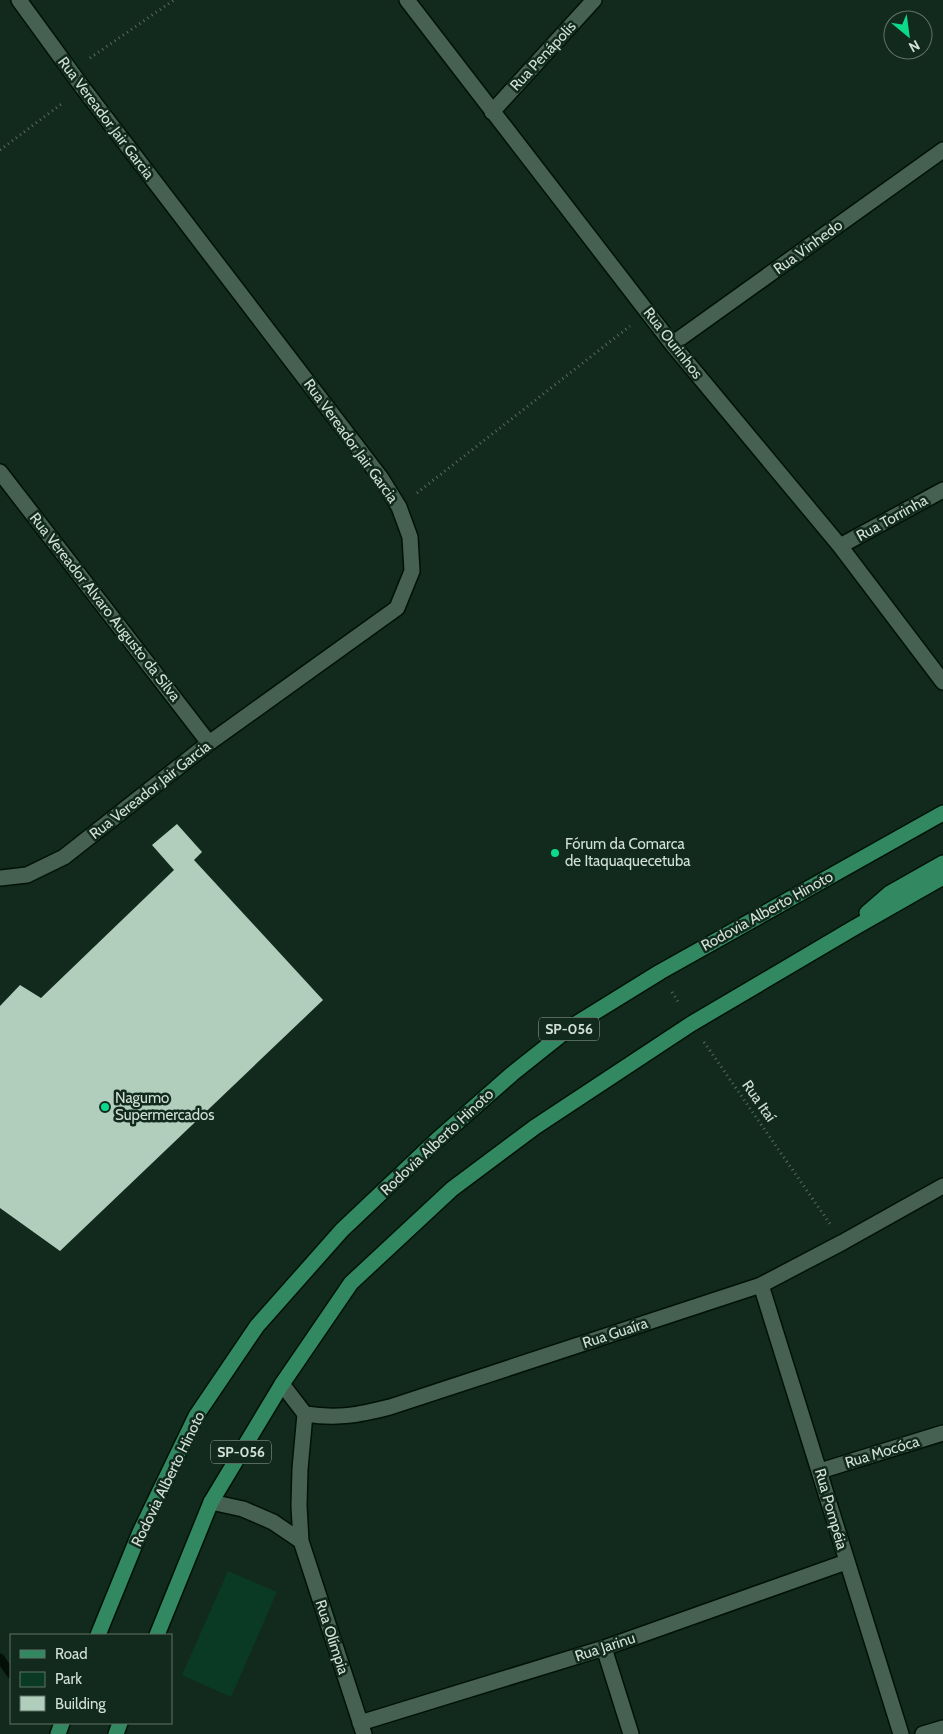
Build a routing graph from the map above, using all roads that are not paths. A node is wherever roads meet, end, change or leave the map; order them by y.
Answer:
1 (19, 0) edge
2 (407, 0) edge
3 (594, 0) edge
4 (492, 112) junction
5 (943, 150) edge
6 (672, 344) junction
7 (0, 472) edge
8 (943, 490) edge
9 (840, 546) junction
10 (943, 682) edge
11 (209, 743) junction
12 (943, 813) edge
13 (943, 863) edge
14 (943, 877) edge
15 (0, 878) edge
16 (852, 929) junction
17 (943, 1186) edge
18 (762, 1285) junction
19 (282, 1384) junction
20 (305, 1414) junction
21 (943, 1433) edge
22 (820, 1471) junction
23 (211, 1502) junction
24 (301, 1541) junction
25 (846, 1562) junction
26 (98, 1634) edge
27 (157, 1634) edge
28 (604, 1648) junction
29 (943, 1728) edge
30 (362, 1729) edge
31 (631, 1734) edge
32 (901, 1734) edge
33 (924, 1734) edge

1 - 11 street, Rua Vereador Jair Garcia
2 - 4 street, Rua Ourinhos
3 - 4 street, Rua Penápolis
4 - 6 street, Rua Ourinhos
5 - 6 street, Rua Vinhedo
6 - 9 street, Rua Ourinhos
7 - 11 street, Rua Vereador Alvaro Augusto da Silva
8 - 9 street, Rua Torrinha
9 - 10 street, Rua Ourinhos
11 - 15 street, Rua Vereador Jair Garcia
12 - 26 main road, Rodovia Alberto Hinoto / SP-056
13 - 16 main road
14 - 16 main road, SP-056
16 - 19 main road, SP-056
17 - 18 street, Rua Guaíra
18 - 20 street, Rua Guaíra
18 - 22 street, Rua Pompéia
19 - 20 street
19 - 23 main road, SP-056
20 - 24 street, Rua Olímpia
21 - 22 street, Rua Mocóca
22 - 25 street, Rua Pompéia
23 - 24 street
23 - 27 main road, SP-056
24 - 30 street, Rua Olímpia
25 - 28 street, Rua Jarinu
25 - 32 street, Rua Pompéia
28 - 30 street, Rua Jarinu
28 - 31 street
29 - 33 street

